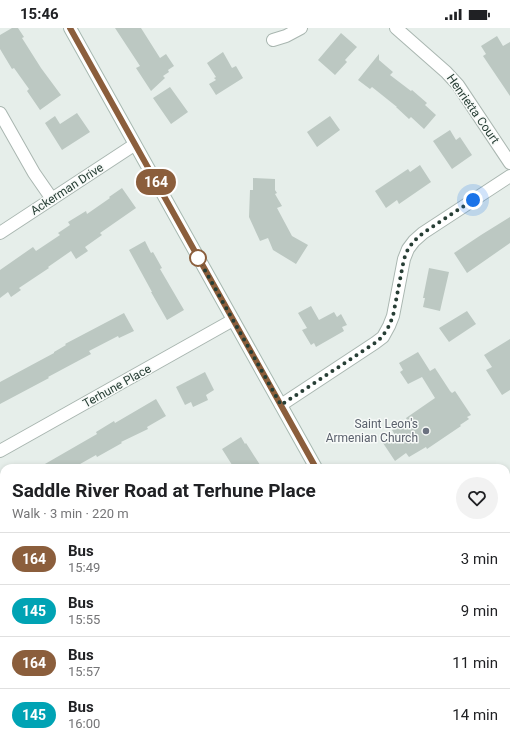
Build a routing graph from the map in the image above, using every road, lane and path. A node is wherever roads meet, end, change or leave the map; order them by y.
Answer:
1 (70, 28) edge
2 (301, 28) edge
3 (396, 28) edge
4 (273, 40) dead end
5 (0, 113) edge
6 (134, 144) junction
7 (510, 163) edge
8 (510, 176) edge
9 (52, 199) junction
10 (0, 233) edge
11 (233, 320) junction
12 (281, 405) junction
13 (0, 451) edge
14 (314, 464) edge

1 - 6 street
2 - 4 street
3 - 7 street, Henrietta Court
5 - 9 street
6 - 9 street, Ackerman Drive
6 - 11 street
8 - 12 street
9 - 10 street, Ackerman Drive
11 - 12 street
11 - 13 street, Terhune Place
12 - 14 street

